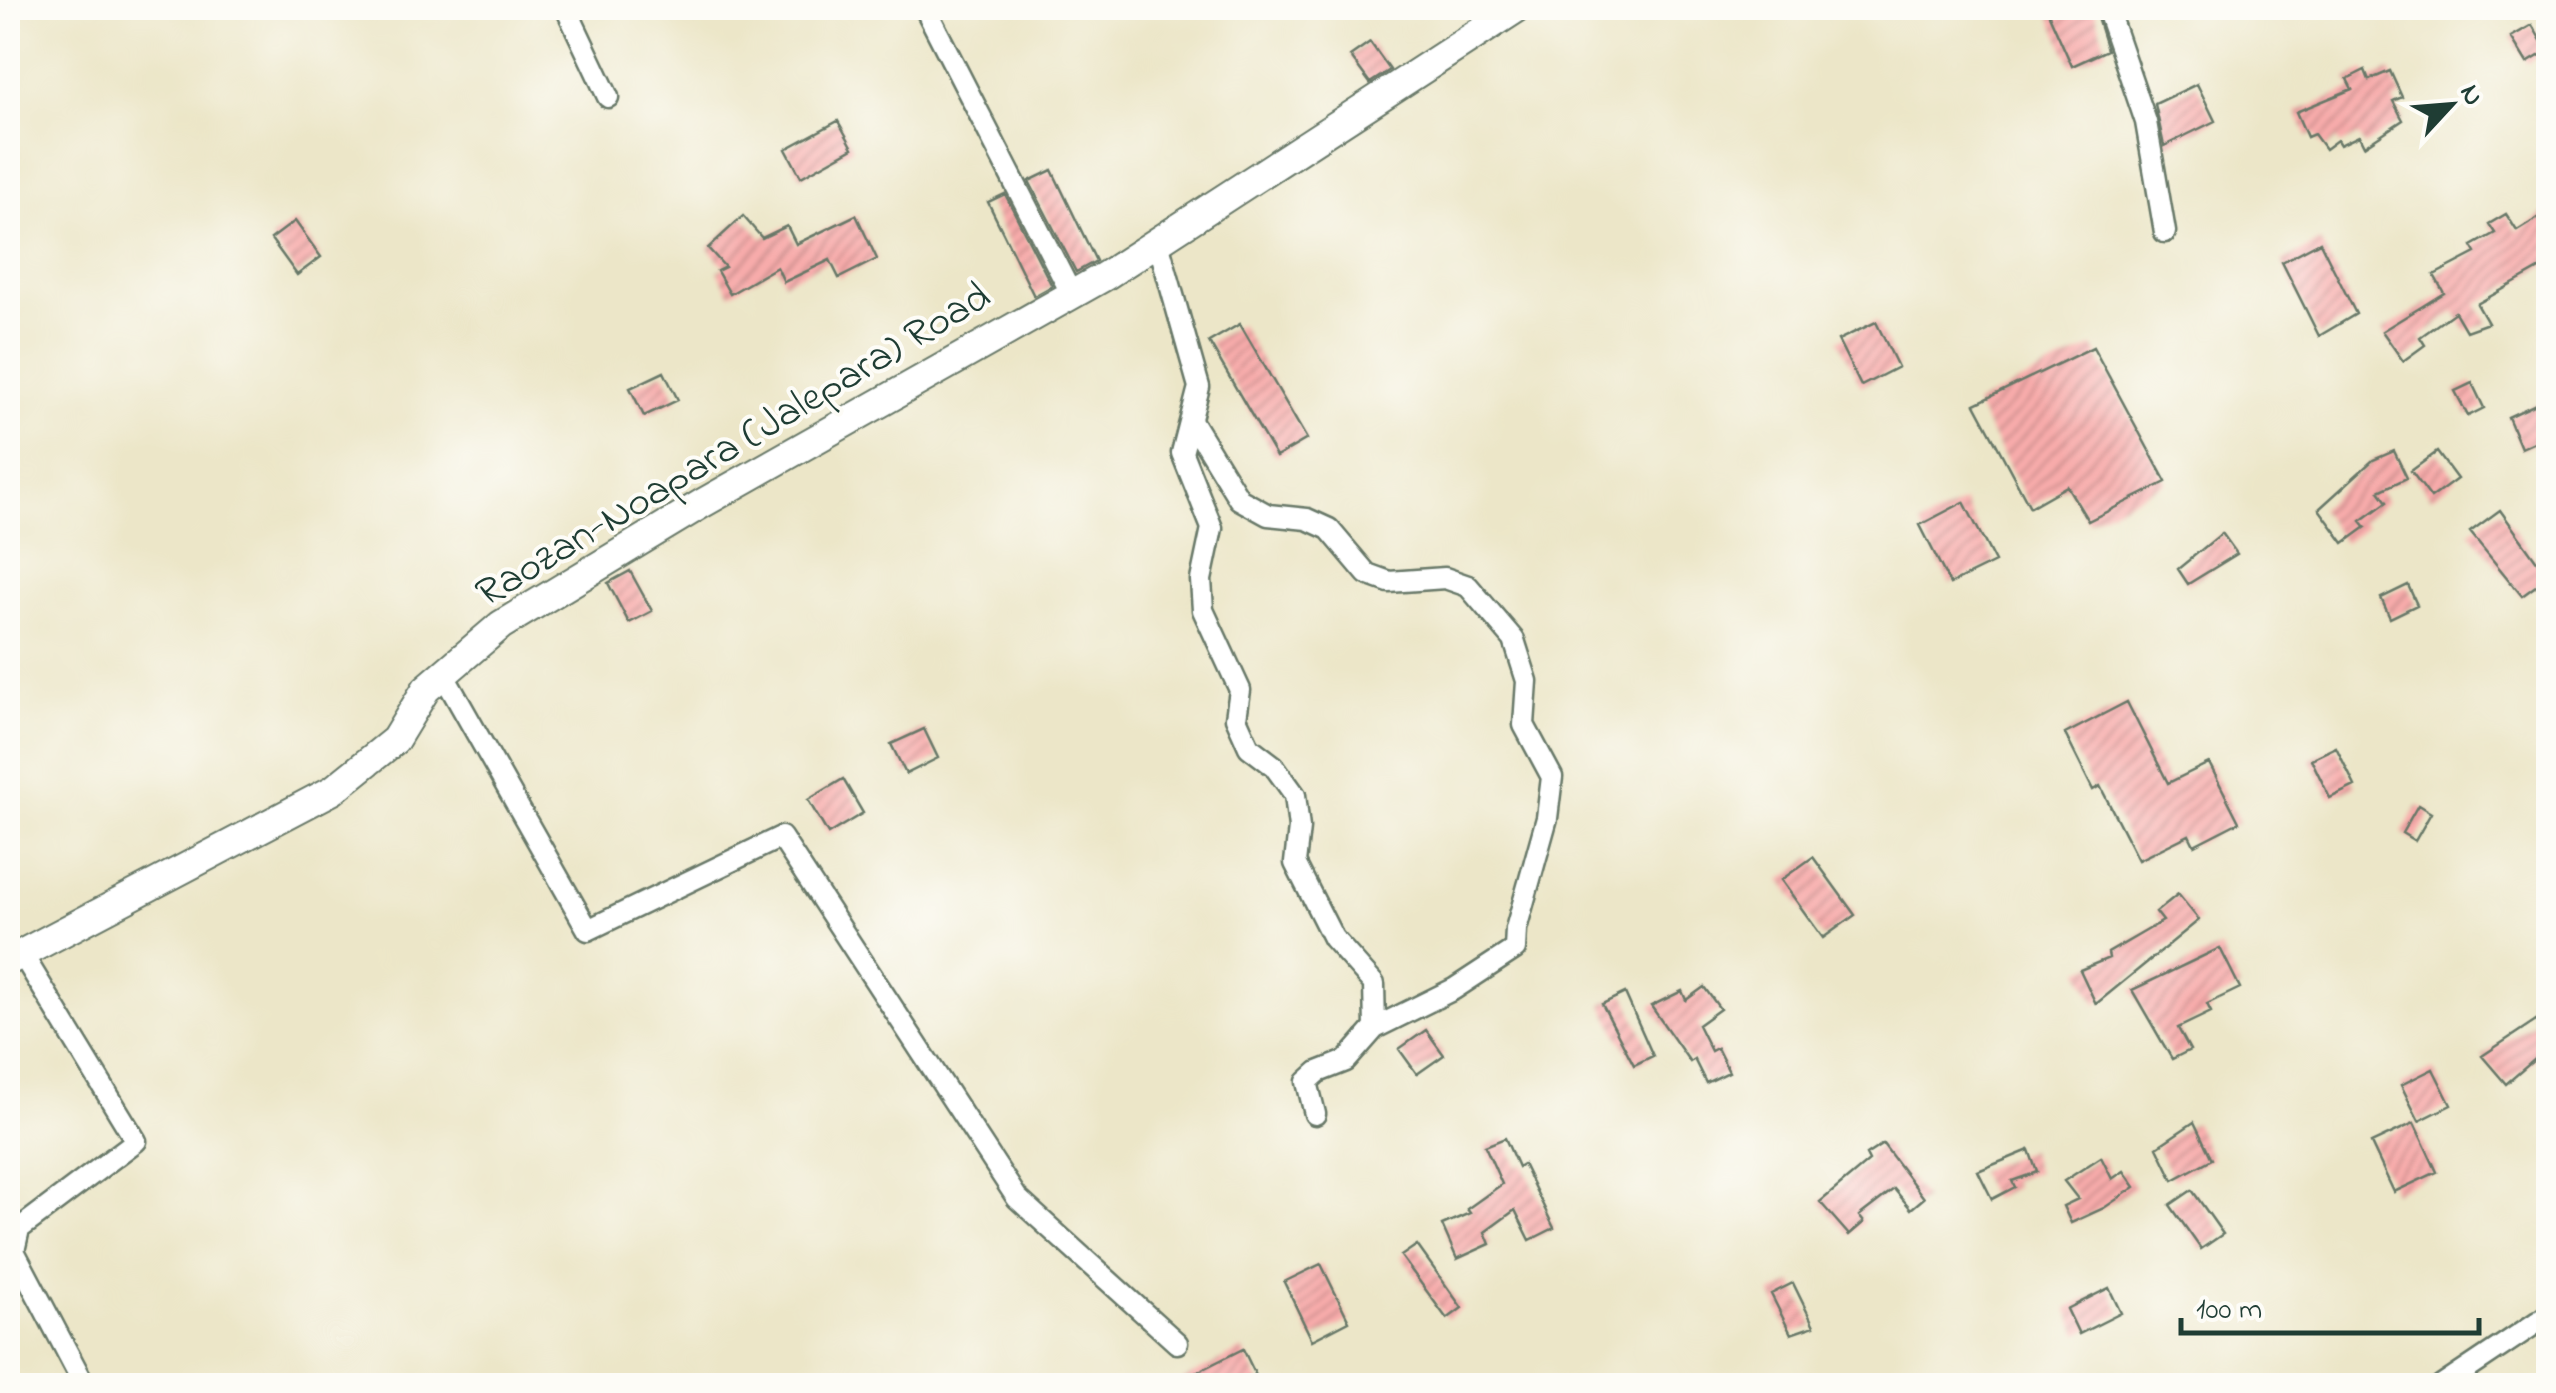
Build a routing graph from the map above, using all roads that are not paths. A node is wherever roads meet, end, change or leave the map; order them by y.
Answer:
1 (566, 8) edge
2 (925, 8) edge
3 (1517, 8) edge
4 (2106, 8) edge
5 (608, 97) dead end
6 (2165, 232) dead end
7 (1158, 242) junction
8 (1072, 294) junction
9 (1192, 422) junction
10 (443, 674) junction
11 (15, 957) edge
12 (1375, 1028) junction
13 (1315, 1114) dead end
14 (12, 1245) edge
15 (2548, 1315) edge
16 (1177, 1343) dead end
17 (85, 1386) edge
18 (2442, 1386) edge

1 - 5 street
2 - 8 street
3 - 7 main road, Raozan-Noapara (Jalepara) Road
4 - 6 street
7 - 8 main road, Raozan-Noapara (Jalepara) Road
7 - 9 street
8 - 10 main road, Raozan-Noapara (Jalepara) Road
9 - 12 street
9 - 12 street
10 - 11 main road, Raozan-Noapara (Jalepara) Road
10 - 16 street
11 - 14 street
12 - 13 street
14 - 17 street
15 - 18 street

